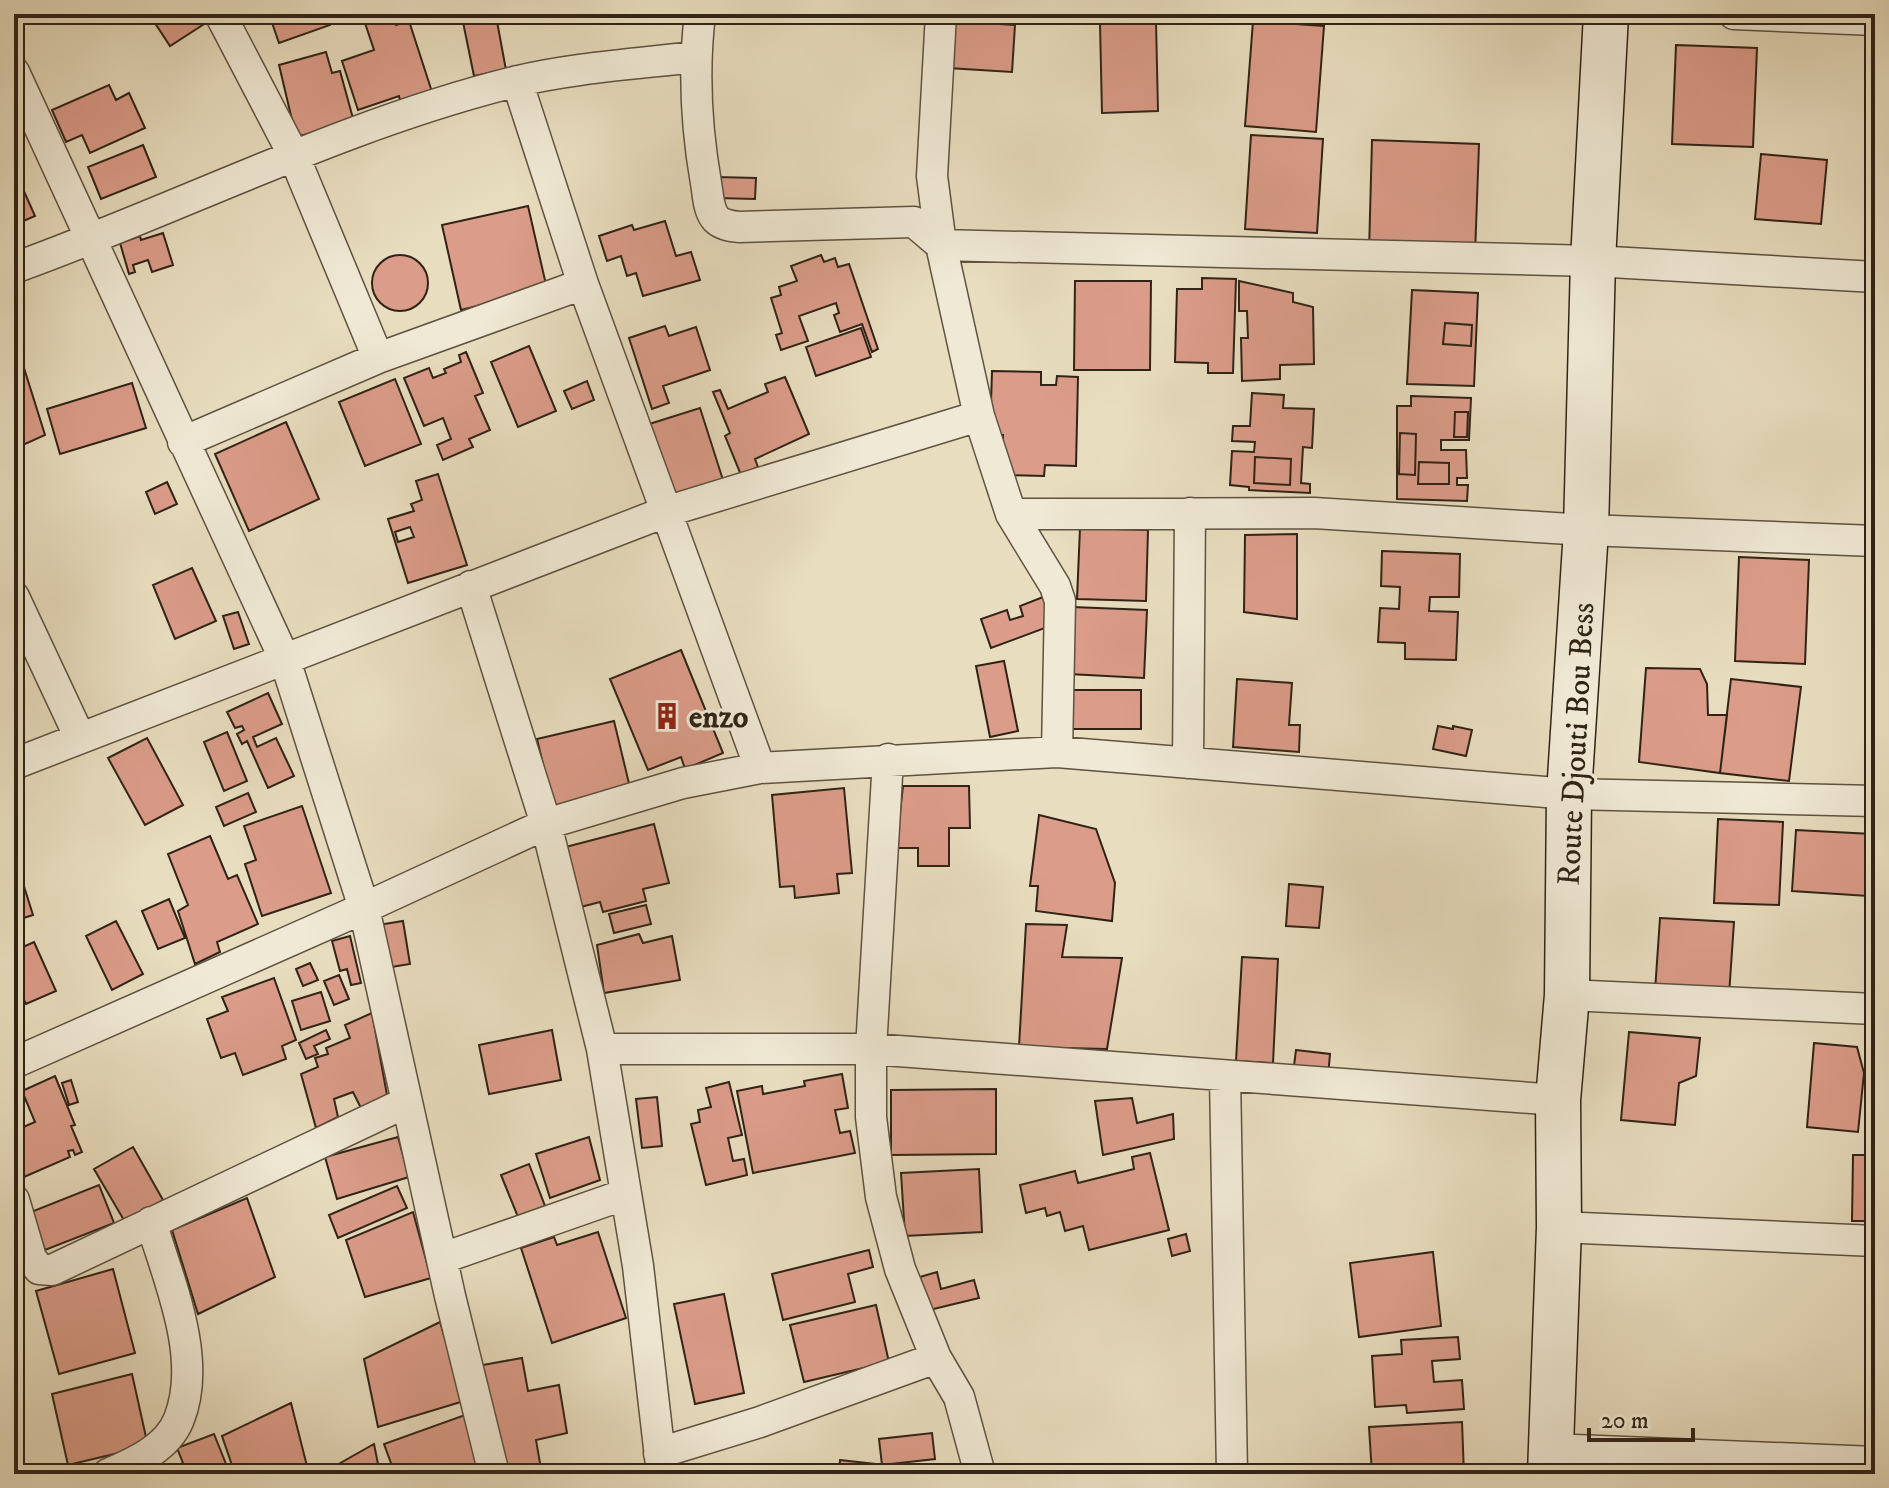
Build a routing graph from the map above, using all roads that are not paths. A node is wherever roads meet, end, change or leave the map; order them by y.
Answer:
1 (220, 14) edge
2 (700, 14) edge
3 (941, 14) edge
4 (1606, 14) edge
5 (1734, 14) edge
6 (1875, 20) edge
7 (695, 57) junction
8 (14, 72) edge
9 (517, 81) junction
10 (294, 156) junction
11 (92, 240) junction
12 (941, 245) junction
13 (1593, 261) junction
14 (14, 268) edge
15 (1875, 277) edge
16 (583, 284) junction
17 (378, 358) junction
18 (979, 416) junction
19 (183, 442) junction
20 (665, 512) junction
21 (1190, 513) junction
22 (1011, 514) junction
23 (1586, 530) junction
24 (1875, 541) edge
25 (471, 586) junction
26 (14, 597) edge
27 (285, 660) junction
28 (80, 738) junction
29 (1057, 752) junction
30 (888, 759) junction
31 (1188, 763) junction
32 (14, 764) edge
33 (760, 768) junction
34 (1569, 794) junction
35 (1875, 801) edge
36 (546, 824) junction
37 (364, 908) junction
38 (1567, 995) junction
39 (1875, 1009) edge
40 (602, 1049) junction
41 (871, 1049) junction
42 (14, 1063) edge
43 (1225, 1076) junction
44 (1558, 1100) junction
45 (407, 1102) junction
46 (626, 1194) junction
47 (14, 1200) edge
48 (151, 1222) junction
49 (1559, 1227) junction
50 (1875, 1241) edge
51 (443, 1258) junction
52 (936, 1358) junction
53 (1550, 1462) edge
54 (1875, 1462) edge
55 (661, 1464) edge
56 (108, 1474) edge
57 (494, 1474) edge
58 (980, 1474) edge
59 (1232, 1474) edge

1 - 10 street
2 - 7 street
3 - 12 street
4 - 13 main road, Route Djouti Bou Bess
5 - 6 street
7 - 9 street
7 - 12 street
8 - 11 street
9 - 10 street
9 - 16 street
10 - 11 street
10 - 17 street
11 - 14 street
11 - 19 street
12 - 13 street
12 - 18 street
13 - 15 street
13 - 23 main road, Route Djouti Bou Bess
16 - 17 street
16 - 20 street
17 - 19 street
18 - 20 street
18 - 22 street
19 - 27 street
20 - 25 street
20 - 33 street
21 - 22 street
21 - 23 street
21 - 31 street
22 - 29 street
23 - 24 street
23 - 34 main road, Route Djouti Bou Bess
25 - 27 street
25 - 36 street
26 - 28 street
27 - 28 street
27 - 37 street
28 - 32 street
29 - 30 street
29 - 31 street
30 - 33 street
30 - 41 street
31 - 34 street
33 - 36 street
34 - 35 street
34 - 38 main road, Route Djouti Bou Bess
36 - 37 street
36 - 40 street
37 - 42 street
37 - 45 street
38 - 39 street
38 - 44 main road, Route Djouti Bou Bess
40 - 41 street
40 - 46 street
41 - 43 street
41 - 52 street
43 - 44 street
43 - 59 street
44 - 49 main road, Route Djouti Bou Bess
45 - 48 street
45 - 51 street
46 - 51 street
46 - 55 street
47 - 48 street
48 - 56 street
49 - 50 street
49 - 53 main road, Route Djouti Bou Bess
51 - 57 street
52 - 55 street
52 - 58 street
53 - 54 street

